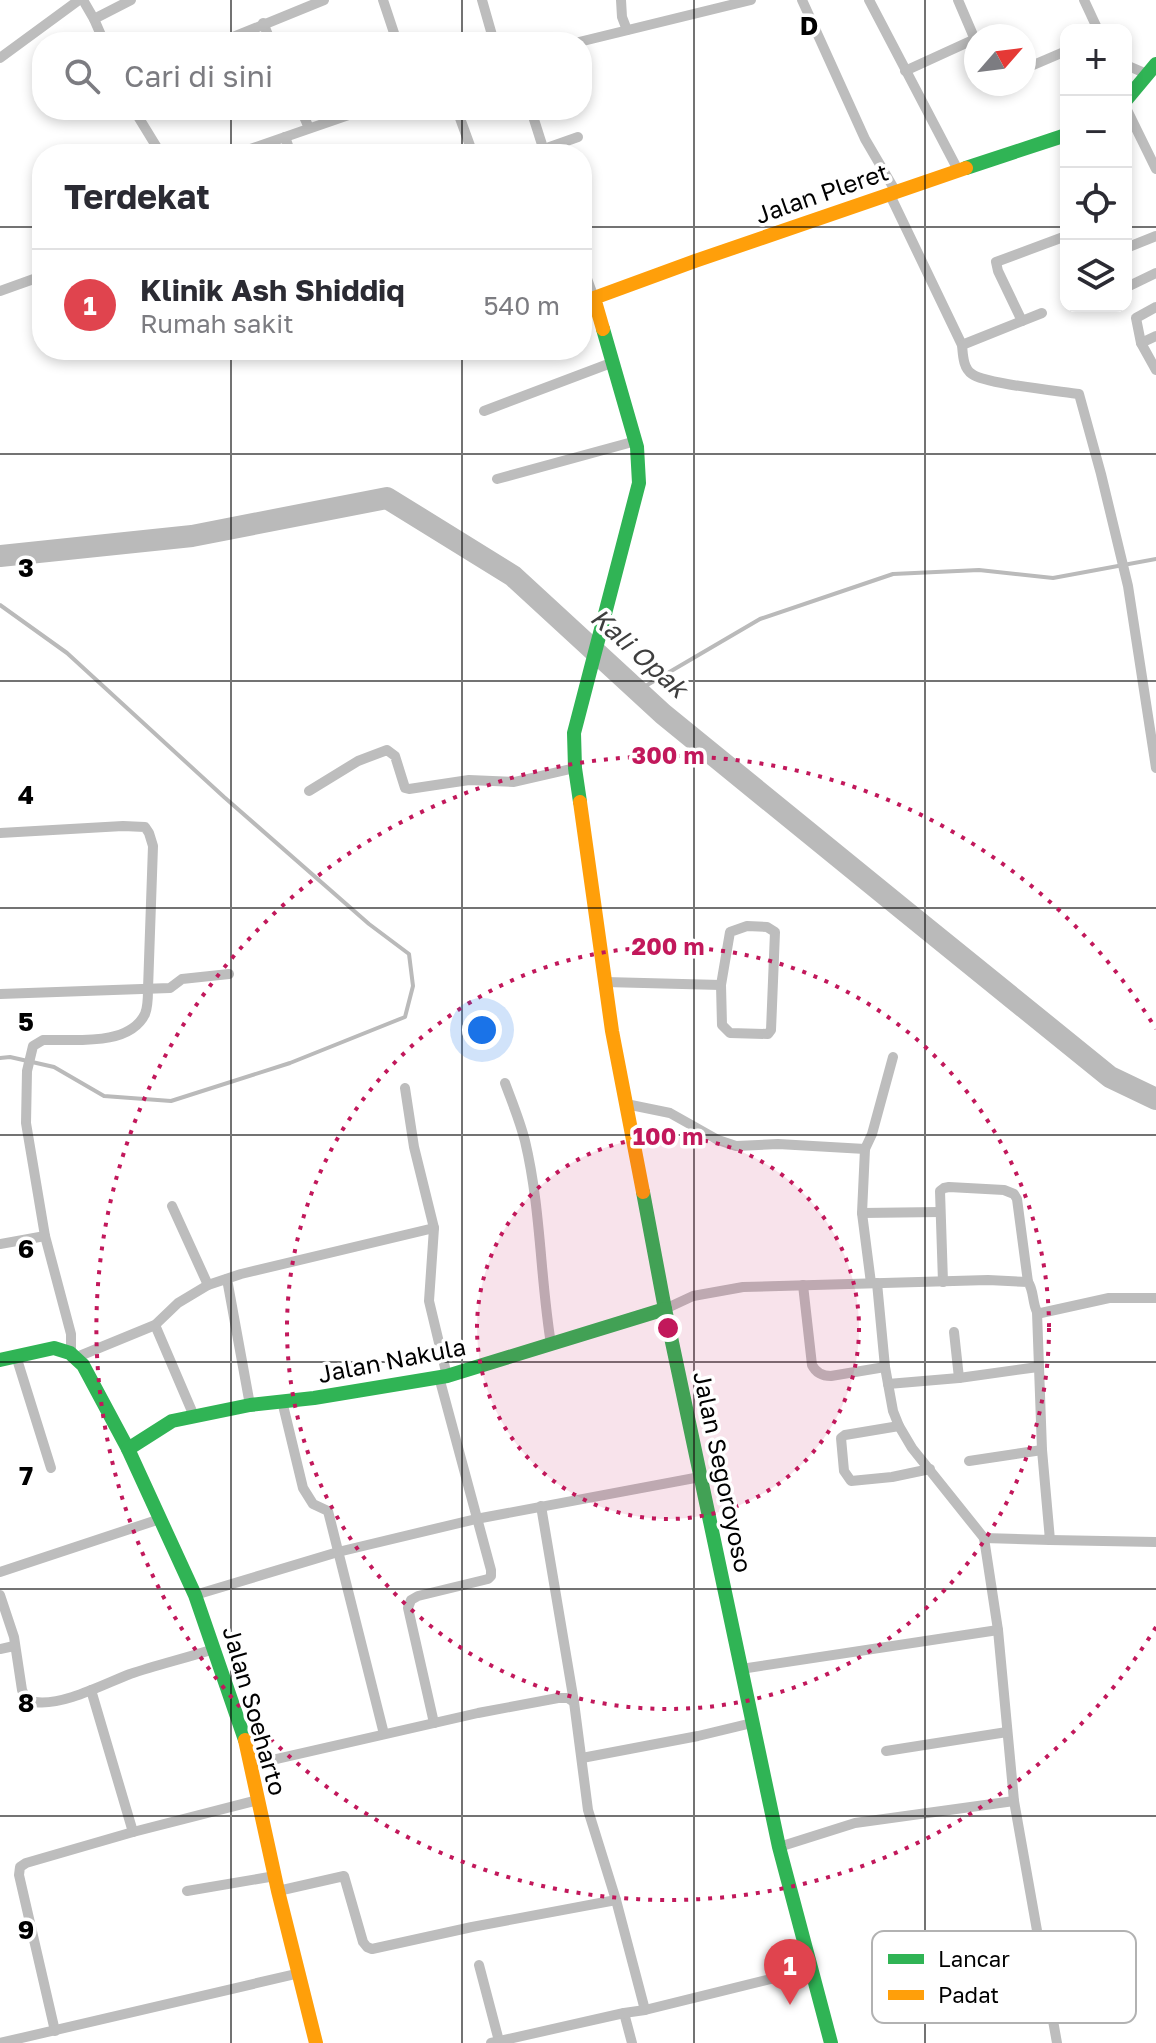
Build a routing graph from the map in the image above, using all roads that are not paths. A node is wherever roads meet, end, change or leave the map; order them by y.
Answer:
1 (81, 0) edge
2 (131, 0) edge
3 (324, 0) edge
4 (383, 0) edge
5 (482, 0) edge
6 (621, 0) edge
7 (751, 0) edge
8 (802, 0) edge
9 (869, 0) edge
10 (958, 0) edge
11 (1084, 0) edge
12 (94, 19) junction
13 (263, 23) junction
14 (968, 24) edge
15 (1095, 24) edge
16 (627, 30) junction
17 (36, 32) edge
18 (100, 32) edge
19 (243, 32) edge
20 (267, 32) edge
21 (394, 32) edge
22 (491, 32) edge
23 (32, 35) edge
24 (592, 39) edge
25 (964, 45) edge
26 (1060, 54) edge
27 (0, 58) edge
28 (1036, 64) edge
29 (1151, 69) edge
30 (905, 71) junction
31 (1128, 96) edge
32 (1132, 109) edge
33 (140, 120) edge
34 (305, 120) edge
35 (333, 120) edge
36 (461, 120) edge
37 (534, 120) edge
38 (309, 128) junction
39 (285, 137) junction
40 (578, 137) dead end
41 (1060, 137) edge
42 (155, 144) edge
43 (265, 144) edge
44 (287, 144) edge
45 (469, 144) edge
46 (543, 144) edge
47 (562, 144) edge
48 (1156, 169) edge
49 (958, 170) junction
50 (893, 194) junction
51 (1156, 236) edge
52 (1060, 238) edge
53 (1132, 246) edge
54 (1156, 273) edge
55 (32, 280) edge
56 (1132, 285) edge
57 (0, 291) edge
58 (592, 292) edge
59 (594, 298) junction
60 (1156, 307) edge
61 (1042, 313) dead end
62 (1022, 321) junction
63 (1156, 336) edge
64 (1141, 343) junction
65 (962, 345) junction
66 (611, 363) junction
67 (1156, 370) edge
68 (484, 411) dead end
69 (636, 441) junction
70 (497, 479) dead end
71 (575, 768) junction
72 (1156, 768) edge
73 (309, 791) dead end
74 (0, 833) edge
75 (229, 974) dead end
76 (605, 982) junction
77 (721, 985) junction
78 (148, 989) junction
79 (0, 994) edge
80 (893, 1057) dead end
81 (505, 1083) dead end
82 (405, 1088) dead end
83 (626, 1104) junction
84 (865, 1149) junction
85 (172, 1206) dead end
86 (940, 1212) junction
87 (862, 1213) junction
88 (434, 1228) junction
89 (45, 1236) junction
90 (0, 1244) edge
91 (227, 1279) junction
92 (943, 1282) junction
93 (1028, 1282) junction
94 (874, 1283) junction
95 (208, 1285) junction
96 (803, 1285) junction
97 (1156, 1298) edge
98 (665, 1309) junction
99 (1037, 1312) junction
100 (155, 1325) junction
101 (954, 1332) dead end
102 (551, 1344) junction
103 (74, 1355) junction
104 (5, 1356) edge
105 (885, 1367) junction
106 (1038, 1367) junction
107 (443, 1376) junction
108 (959, 1378) junction
109 (888, 1384) junction
110 (282, 1401) junction
111 (250, 1405) junction
112 (194, 1416) junction
113 (899, 1426) junction
114 (128, 1449) junction
115 (1042, 1450) junction
116 (969, 1461) dead end
117 (51, 1468) dead end
118 (930, 1469) junction
119 (700, 1477) junction
120 (541, 1506) junction
121 (160, 1519) junction
122 (476, 1519) junction
123 (984, 1538) junction
124 (1050, 1540) junction
125 (1156, 1542) edge
126 (338, 1552) junction
127 (0, 1572) edge
128 (0, 1595) edge
129 (195, 1595) junction
130 (998, 1630) junction
131 (14, 1646) junction
132 (0, 1649) edge
133 (214, 1649) junction
134 (741, 1669) junction
135 (91, 1690) junction
136 (574, 1702) junction
137 (434, 1723) junction
138 (752, 1723) junction
139 (1007, 1732) junction
140 (384, 1734) junction
141 (886, 1751) dead end
142 (582, 1758) junction
143 (250, 1765) junction
144 (258, 1800) junction
145 (1014, 1801) junction
146 (133, 1832) junction
147 (779, 1847) junction
148 (276, 1883) junction
149 (187, 1891) dead end
150 (616, 1900) junction
151 (1037, 1931) edge
152 (479, 1965) dead end
153 (811, 1969) junction
154 (300, 1973) junction
155 (645, 2010) junction
156 (624, 2013) junction
157 (1053, 2023) edge
158 (55, 2031) junction
159 (495, 2042) edge
160 (0, 2043) edge
161 (316, 2043) edge
162 (632, 2043) edge
163 (831, 2043) edge
164 (1057, 2043) edge

1 - 12 street
1 - 17 street
2 - 12 street
3 - 13 street
4 - 21 street
5 - 22 street
6 - 16 street
7 - 16 street
8 - 50 street
9 - 30 street
10 - 14 street
11 - 15 street
12 - 18 street
13 - 19 street
13 - 20 street
16 - 24 street
23 - 27 street
25 - 30 street
26 - 28 street
29 - 31 main road
30 - 49 street
32 - 48 street
33 - 42 street
34 - 38 street
35 - 38 street
36 - 45 street
37 - 46 street
38 - 39 street
39 - 43 street
39 - 44 street
40 - 47 street
41 - 49 main road, Jalan Pleret
49 - 50 main road, Jalan Pleret
50 - 59 main road, Jalan Pleret
50 - 65 street
51 - 53 street
52 - 62 street
54 - 56 street
55 - 57 street
58 - 59 street
59 - 66 main road, Jalan Segoroyoso
60 - 64 street
61 - 62 street
62 - 65 street
63 - 64 street
64 - 67 street
65 - 72 street
66 - 68 street
66 - 69 main road, Jalan Segoroyoso
69 - 70 street
69 - 71 main road, Jalan Segoroyoso
71 - 73 street
71 - 76 main road, Jalan Segoroyoso
74 - 78 street
75 - 78 street
76 - 77 street
76 - 83 main road, Jalan Segoroyoso
77 - 77 street
78 - 79 street
78 - 89 street
80 - 84 street
81 - 102 street
82 - 88 street
83 - 84 street
83 - 98 main road, Jalan Segoroyoso
84 - 87 street
85 - 95 street
86 - 87 street
86 - 92 street
86 - 93 street
87 - 94 street
88 - 91 street
88 - 107 street
89 - 90 street
89 - 103 street
91 - 95 street
91 - 111 street
92 - 93 street
92 - 94 street
93 - 99 street
94 - 96 street
94 - 105 street
95 - 100 street
96 - 98 street
96 - 105 street
97 - 99 street
98 - 102 main road, Jalan Nakula
98 - 119 main road, Jalan Segoroyoso
99 - 106 street
100 - 103 street
100 - 112 street
101 - 108 street
102 - 107 main road, Jalan Nakula
103 - 104 main road
103 - 114 main road, Jalan Soeharto
104 - 117 street
105 - 109 street
106 - 108 street
106 - 115 street
107 - 110 main road, Jalan Nakula
107 - 122 street
108 - 109 street
109 - 113 street
110 - 111 main road, Jalan Nakula
110 - 126 street
111 - 112 main road, Jalan Nakula
112 - 114 main road, Jalan Nakula
113 - 118 street
113 - 118 street
114 - 121 main road, Jalan Soeharto
115 - 116 street
115 - 124 street
118 - 123 street
119 - 120 street
119 - 134 main road, Jalan Segoroyoso
120 - 122 street
120 - 136 street
121 - 127 street
121 - 129 main road, Jalan Soeharto
122 - 126 street
122 - 137 street
123 - 124 street
123 - 130 street
124 - 125 street
126 - 129 street
126 - 140 street
128 - 131 street
129 - 133 main road, Jalan Soeharto
130 - 134 street
130 - 139 street
131 - 132 street
131 - 135 street
133 - 135 street
133 - 143 main road, Jalan Soeharto
134 - 138 main road, Jalan Segoroyoso
135 - 146 street
136 - 137 street
136 - 142 street
137 - 140 street
138 - 142 street
138 - 147 main road, Jalan Segoroyoso
139 - 141 street
139 - 145 street
140 - 143 street
142 - 150 street
143 - 144 main road, Jalan Soeharto
144 - 146 street
144 - 148 main road, Jalan Soeharto
145 - 147 street
145 - 151 street
146 - 158 street
147 - 153 main road, Jalan Segoroyoso
148 - 149 street
148 - 150 street
148 - 154 main road, Jalan Soeharto
150 - 155 street
152 - 159 street
153 - 155 street
153 - 163 main road, Jalan Segoroyoso
154 - 158 street
154 - 161 main road, Jalan Soeharto
155 - 156 street
156 - 159 street
156 - 162 street
157 - 164 street
158 - 160 street

